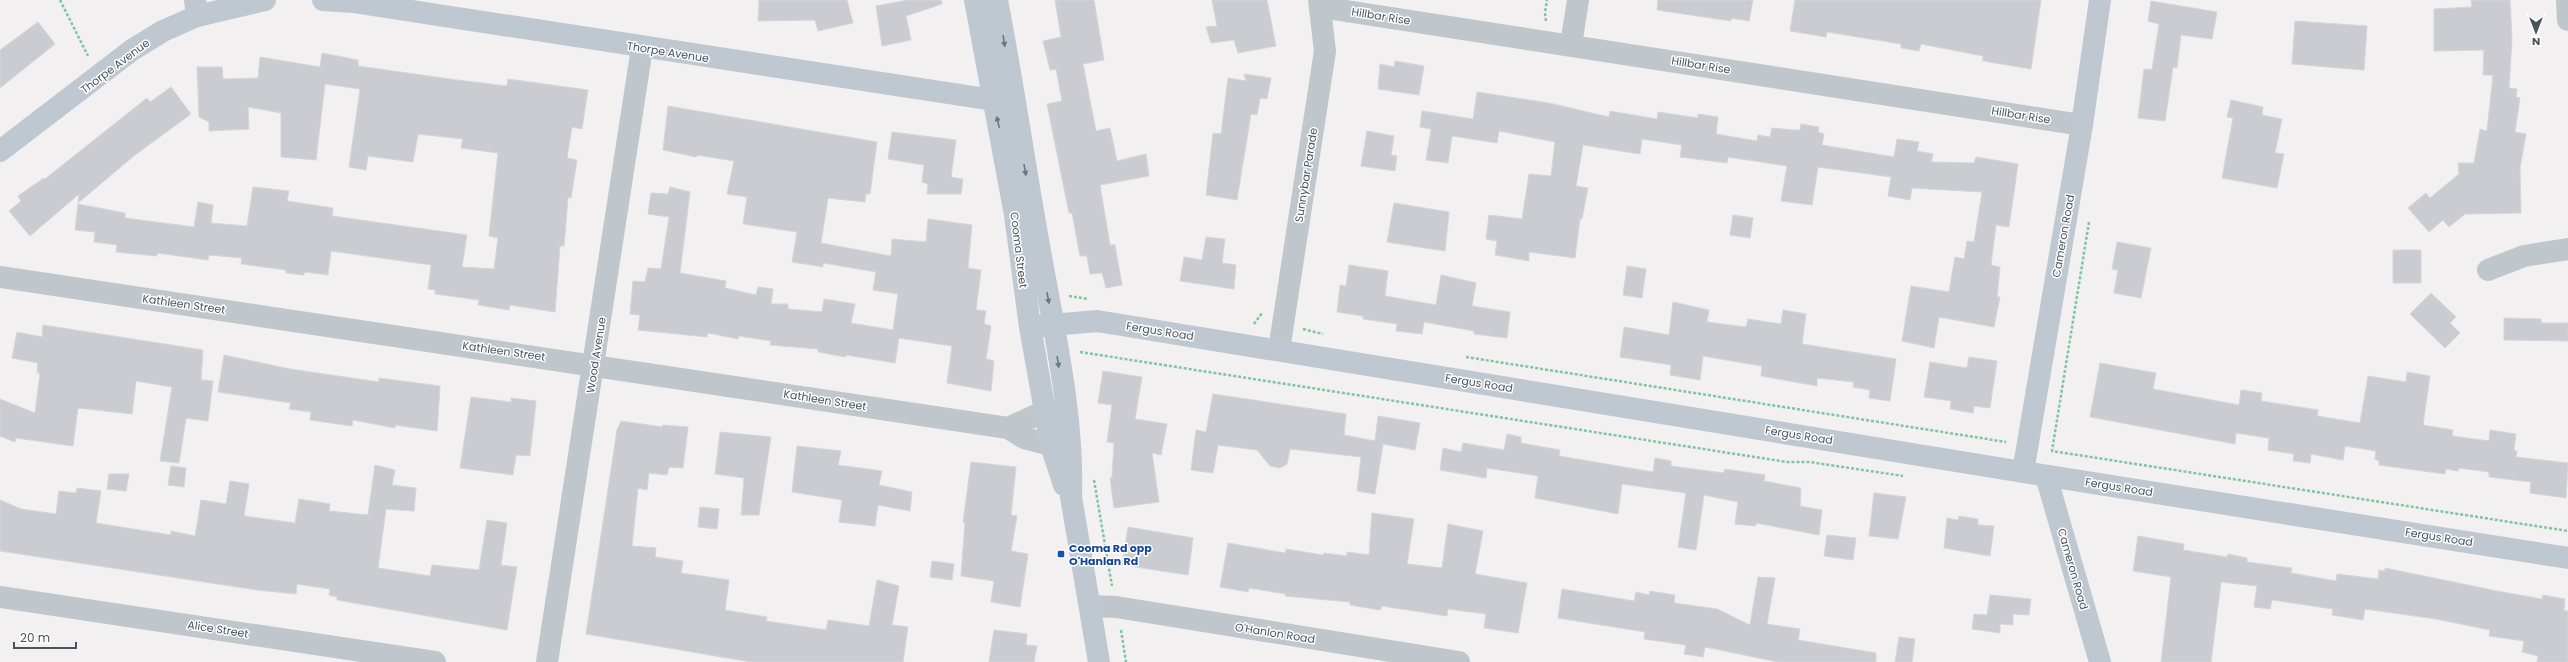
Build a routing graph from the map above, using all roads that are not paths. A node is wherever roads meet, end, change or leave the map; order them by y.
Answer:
1 (265, 0) edge
2 (323, 0) edge
3 (975, 0) edge
4 (997, 0) edge
5 (1578, 0) edge
6 (2100, 0) edge
7 (2567, 0) edge
8 (1320, 3) edge
9 (196, 8) edge
10 (2568, 20) edge
11 (1572, 45) junction
12 (642, 48) junction
13 (1003, 102) junction
14 (2082, 125) junction
15 (0, 152) edge
16 (2568, 249) edge
17 (2488, 270) dead end
18 (0, 277) edge
19 (1052, 324) junction
20 (1030, 327) junction
21 (1279, 350) junction
22 (594, 365) junction
23 (1045, 411) junction
24 (1008, 428) junction
25 (1051, 445) junction
26 (2023, 472) junction
27 (2046, 476) junction
28 (1070, 497) junction
29 (2568, 558) edge
30 (0, 597) edge
31 (1091, 606) junction
32 (435, 662) edge
33 (547, 662) edge
34 (1099, 662) edge
35 (1459, 662) edge
36 (2100, 662) edge

1 - 9 street, Thorpe Avenue
2 - 12 street, Thorpe Avenue
3 - 13 street, Cooma Street
4 -> 13 street, Cooma Street
5 - 11 street
6 - 14 street, Cameron Road
7 - 10 street
8 - 11 street, Hillbar Rise
8 - 21 street, Sunnybar Parade
9 - 15 street, Thorpe Avenue
11 - 14 street, Hillbar Rise
12 - 13 street, Thorpe Avenue
12 - 22 street, Wood Avenue
13 -> 19 street, Cooma Street
20 -> 13 street, Cooma Street
14 - 26 street, Cameron Road
16 - 17 street
18 - 22 street, Kathleen Street
19 - 20 street, Fergus Road
19 - 21 street, Fergus Road
19 -> 28 street, Cooma Street
20 - 23 street, Cooma Street
21 - 26 street, Fergus Road
22 - 24 street, Kathleen Street
22 - 33 street, Wood Avenue
23 - 24 street
23 - 25 street, Cooma Street
24 - 25 street, Kathleen Street
25 - 28 street, Cooma Street
26 - 27 street, Fergus Road
27 - 29 street, Fergus Road
27 - 36 street, Cameron Road
28 - 31 street, Cooma Street
30 - 32 street, Alice Street
31 - 34 street, Cooma Street
31 - 35 street, O'Hanlon Road

